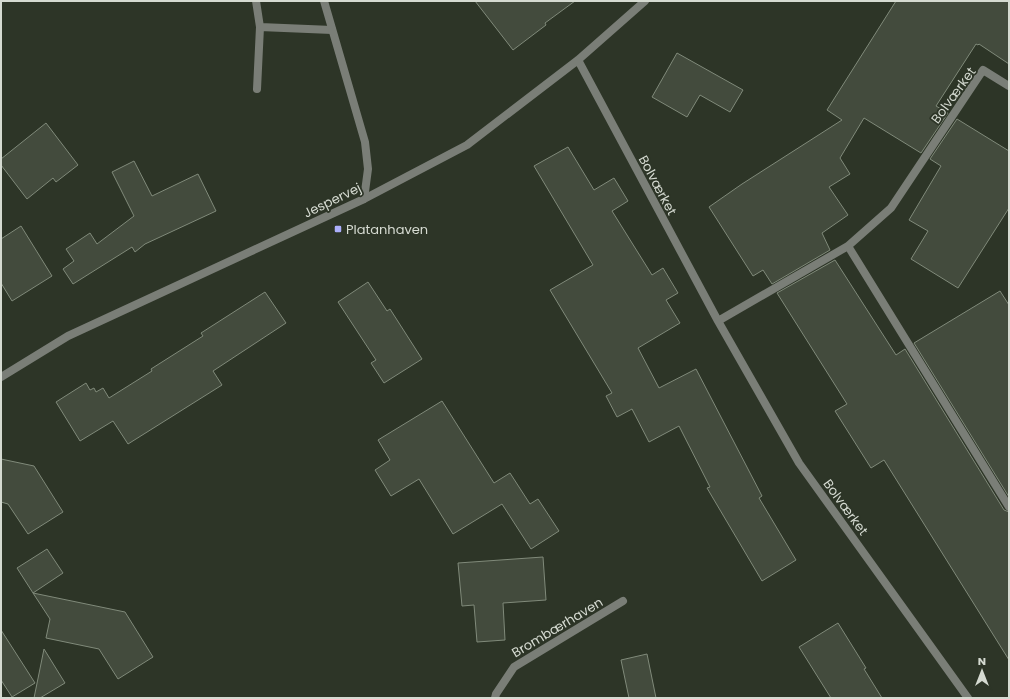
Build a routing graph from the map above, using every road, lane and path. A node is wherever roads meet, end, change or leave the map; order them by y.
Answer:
1 (256, 1) edge
2 (324, 1) edge
3 (645, 1) edge
4 (260, 27) junction
5 (332, 30) junction
6 (578, 60) junction
7 (1009, 86) edge
8 (257, 89) dead end
9 (364, 199) junction
10 (848, 246) junction
11 (718, 321) junction
12 (1, 377) edge
13 (1009, 507) edge
14 (623, 601) dead end
15 (495, 698) edge
16 (968, 698) edge

1 - 4 street
2 - 5 street
3 - 6 street, Jespervej
4 - 5 street
4 - 8 street
5 - 9 street
6 - 9 street, Jespervej
6 - 11 street, Bolværket
7 - 10 street, Bolværket
9 - 12 street, Jespervej
10 - 11 street, Bolværket
10 - 13 street
11 - 16 street, Bolværket
14 - 15 street, Brombærhaven

